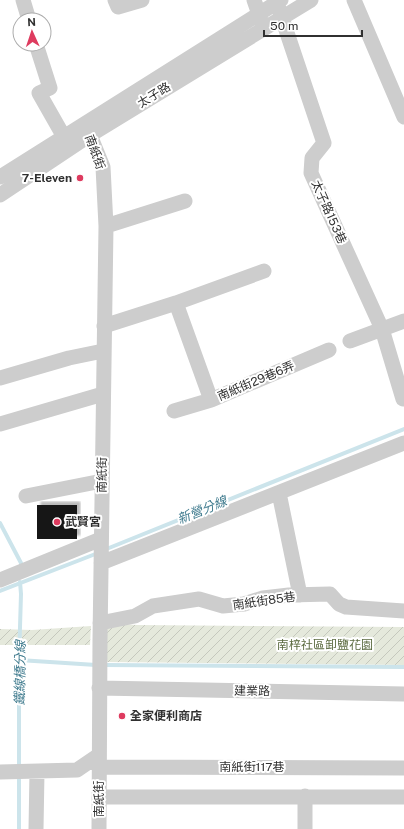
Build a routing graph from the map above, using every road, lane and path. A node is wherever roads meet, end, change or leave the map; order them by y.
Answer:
1 (23, 0) edge
2 (115, 0) edge
3 (142, 0) edge
4 (254, 0) edge
5 (311, 0) edge
6 (354, 0) edge
7 (280, 6) edge
8 (27, 12) edge
9 (262, 21) junction
10 (39, 52) edge
11 (404, 117) edge
12 (86, 130) junction
13 (64, 137) junction
14 (0, 177) edge
15 (0, 195) edge
16 (185, 201) dead end
17 (106, 226) junction
18 (264, 272) dead end
19 (176, 303) junction
20 (404, 321) edge
21 (104, 326) junction
22 (382, 329) junction
23 (350, 341) dead end
24 (329, 350) dead end
25 (103, 351) junction
26 (0, 378) edge
27 (103, 394) junction
28 (403, 398) edge
29 (211, 400) junction
30 (174, 411) dead end
31 (0, 424) edge
32 (404, 443) edge
33 (102, 481) junction
34 (279, 493) junction
35 (26, 496) dead end
36 (101, 538) junction
37 (101, 563) junction
38 (5, 577) edge
39 (300, 595) junction
40 (404, 611) edge
41 (100, 623) junction
42 (99, 688) junction
43 (404, 694) edge
44 (99, 761) junction
45 (404, 768) edge
46 (5, 772) edge
47 (37, 772) junction
48 (305, 796) junction
49 (404, 796) edge
50 (99, 797) junction
51 (36, 829) edge
52 (99, 829) edge
53 (305, 829) edge

1 - 8 street
2 - 3 street
4 - 9 street
5 - 7 street, 太子路
6 - 11 street
7 - 9 street, 太子路
7 - 22 street, 太子路153巷
9 - 12 street, 太子路
10 - 13 street
12 - 13 street, 太子路
12 - 15 street, 太子路
12 - 17 street, 南紙街
13 - 14 street, 太子路
16 - 17 street
17 - 21 street, 南紙街
18 - 19 street
19 - 21 street
19 - 29 street, 南紙街29巷6弄
20 - 22 street
21 - 25 street, 南紙街
22 - 23 street
22 - 28 street, 太子路153巷
24 - 29 street, 南紙街29巷6弄
25 - 26 street
25 - 27 street, 南紙街
27 - 31 street
27 - 33 street, 南紙街
29 - 30 street
32 - 34 street
33 - 35 street
33 - 36 street, 南紙街
34 - 37 street
34 - 39 street
36 - 37 street, 南紙街
36 - 38 street
37 - 41 street, 南紙街
39 - 40 street, 南紙街85巷
39 - 41 street, 南紙街85巷
41 - 42 street, 南紙街
42 - 43 street, 建業路
42 - 44 street, 南紙街
44 - 45 street, 南紙街117巷
44 - 47 street
44 - 50 street, 南紙街
46 - 47 street
47 - 51 street
48 - 49 street
48 - 50 street
48 - 53 street
50 - 52 street, 南紙街

